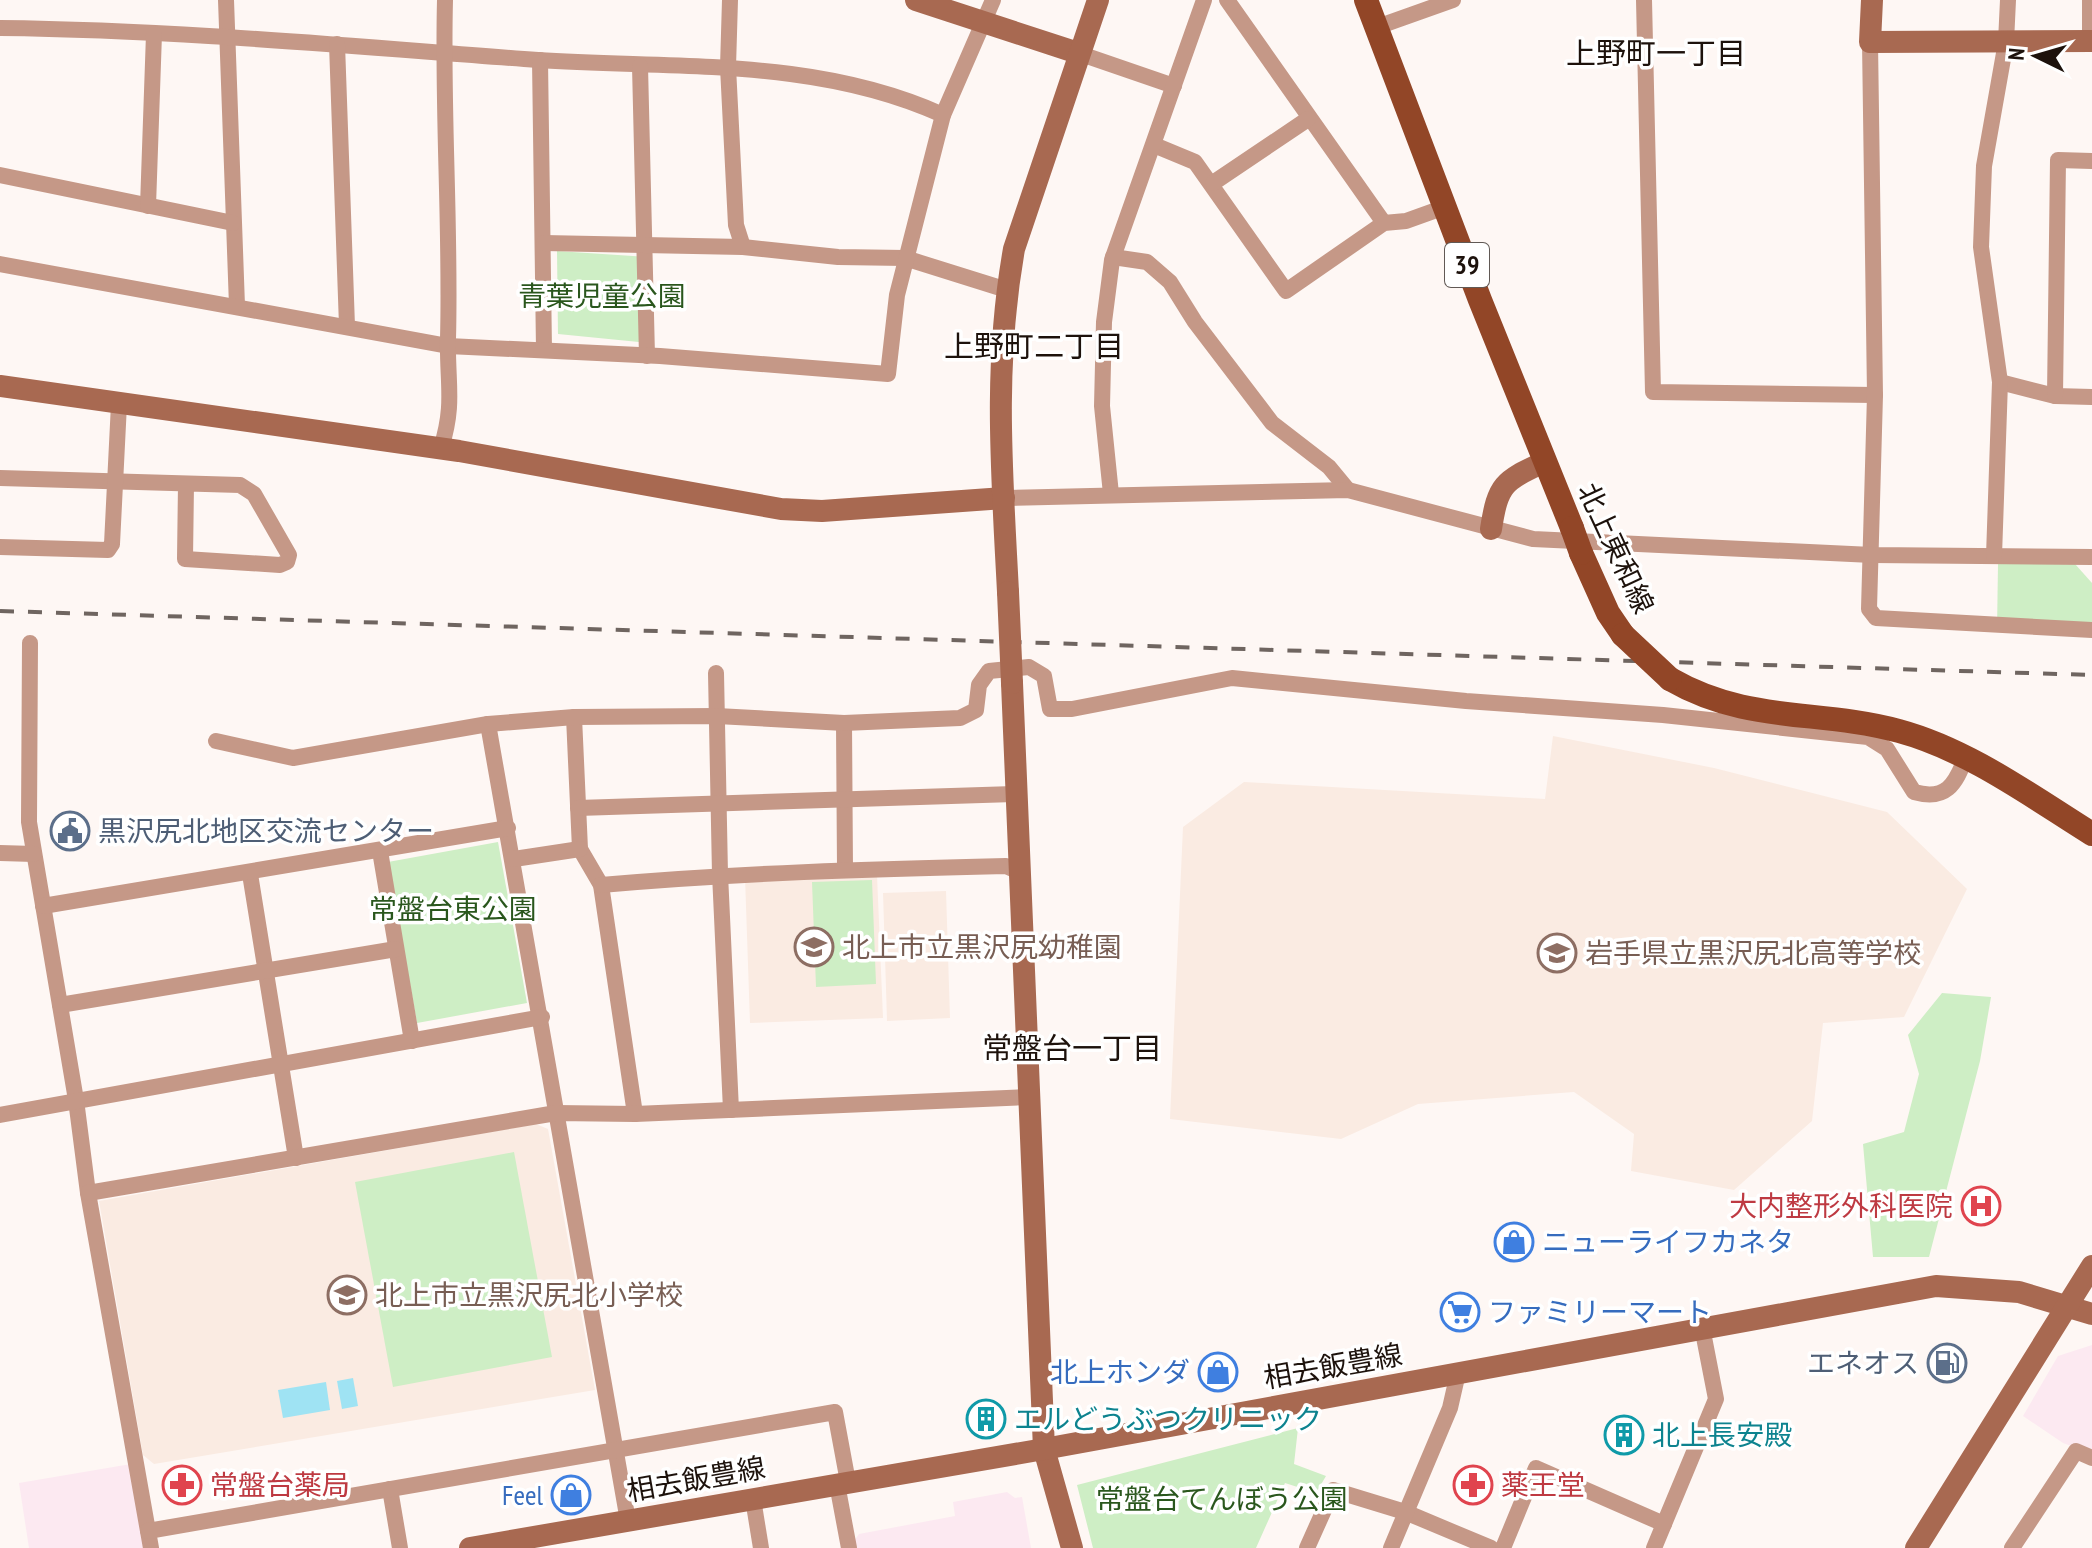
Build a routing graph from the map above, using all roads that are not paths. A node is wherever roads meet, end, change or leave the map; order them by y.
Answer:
1 (226, 0) edge
2 (445, 0) edge
3 (730, 0) edge
4 (916, 0) edge
5 (993, 0) edge
6 (1098, 0) edge
7 (1204, 0) edge
8 (1227, 0) edge
9 (1366, 0) edge
10 (1453, 0) edge
11 (1644, 0) edge
12 (1872, 0) edge
13 (2008, 0) edge
14 (2090, 0) edge
15 (986, 22) junction
16 (1377, 27) junction
17 (0, 28) edge
18 (154, 34) junction
19 (225, 37) junction
20 (2091, 41) edge
21 (1870, 42) junction
22 (2006, 42) junction
23 (337, 44) junction
24 (443, 51) junction
25 (1078, 53) junction
26 (540, 60) junction
27 (640, 66) junction
28 (728, 67) junction
29 (1174, 86) junction
30 (943, 115) junction
31 (1308, 119) junction
32 (1154, 145) junction
33 (2092, 161) edge
34 (0, 175) edge
35 (1213, 183) junction
36 (148, 206) junction
37 (1445, 207) junction
38 (233, 223) junction
39 (1384, 223) junction
40 (544, 243) junction
41 (644, 245) junction
42 (743, 247) junction
43 (1113, 257) junction
44 (905, 258) junction
45 (0, 264) edge
46 (1007, 290) junction
47 (237, 306) junction
48 (347, 326) junction
49 (448, 346) junction
50 (544, 350) junction
51 (647, 356) junction
52 (2000, 382) junction
53 (0, 386) edge
54 (1875, 395) junction
55 (2055, 396) junction
56 (2092, 397) edge
57 (119, 404) junction
58 (441, 448) junction
59 (1544, 462) junction
60 (0, 478) edge
61 (115, 483) junction
62 (186, 484) junction
63 (1348, 490) junction
64 (1111, 494) junction
65 (1004, 498) junction
66 (1491, 529) junction
67 (0, 547) edge
68 (1872, 555) junction
69 (1994, 556) junction
70 (2092, 557) edge
71 (2092, 630) edge
72 (30, 643) dead end
73 (716, 673) dead end
74 (717, 716) junction
75 (574, 717) junction
76 (844, 723) junction
77 (488, 724) junction
78 (216, 741) dead end
79 (1966, 757) junction
80 (1014, 794) junction
81 (847, 801) junction
82 (720, 804) junction
83 (578, 808) junction
84 (508, 828) junction
85 (2092, 834) edge
86 (580, 849) junction
87 (380, 851) junction
88 (0, 853) edge
89 (34, 854) junction
90 (514, 859) junction
91 (845, 869) junction
92 (1017, 871) junction
93 (250, 874) junction
94 (720, 874) junction
95 (601, 885) junction
96 (43, 906) junction
97 (396, 949) junction
98 (267, 970) junction
99 (60, 1005) junction
100 (542, 1017) junction
101 (412, 1041) junction
102 (283, 1065) junction
103 (1028, 1097) junction
104 (76, 1100) junction
105 (731, 1110) junction
106 (556, 1113) junction
107 (635, 1114) junction
108 (0, 1115) edge
109 (296, 1158) junction
110 (88, 1193) junction
111 (2092, 1266) edge
112 (2067, 1305) junction
113 (2092, 1314) edge
114 (1702, 1327) junction
115 (1458, 1373) junction
116 (1044, 1449) junction
117 (615, 1450) junction
118 (2092, 1458) edge
119 (843, 1483) junction
120 (390, 1489) junction
121 (753, 1499) junction
122 (1405, 1512) junction
123 (628, 1521) junction
124 (1664, 1524) junction
125 (148, 1531) junction
126 (151, 1548) edge
127 (400, 1548) edge
128 (470, 1548) edge
129 (761, 1548) edge
130 (849, 1548) edge
131 (1072, 1548) edge
132 (1307, 1548) edge
133 (1391, 1548) edge
134 (1491, 1548) edge
135 (1503, 1548) edge
136 (1654, 1548) edge
137 (1916, 1548) edge
138 (2012, 1548) edge

1 - 19 street
2 - 24 street
3 - 28 street
4 - 15 street
5 - 15 street
6 - 25 street
7 - 29 street
8 - 31 street
9 - 16 main road, 北上東和線 / 39
10 - 16 street
11 - 54 street
12 - 21 street
13 - 22 street
14 - 20 street
15 - 25 street
15 - 30 street
16 - 37 main road, 北上東和線 / 39
17 - 18 street
18 - 19 street
18 - 36 street
19 - 23 street
19 - 38 street
20 - 22 street
21 - 22 street
21 - 54 street
22 - 52 street
23 - 24 street
23 - 48 street
24 - 26 street
24 - 49 street
25 - 29 street
25 - 46 street
26 - 27 street
26 - 40 street
27 - 28 street
27 - 41 street
28 - 30 street
28 - 42 street
29 - 32 street
30 - 44 street
31 - 35 street
31 - 39 street
32 - 35 street
32 - 43 street
33 - 55 street
34 - 36 street
35 - 39 street
36 - 38 street
37 - 39 street
37 - 59 main road, 北上東和線 / 39
38 - 47 street
40 - 41 street
40 - 50 street
41 - 42 street
41 - 51 street
42 - 44 street
43 - 63 street
43 - 64 street
44 - 46 street
44 - 51 street
45 - 47 street
46 - 65 street
47 - 48 street
48 - 49 street
49 - 50 street
49 - 58 street
50 - 51 street
52 - 55 street
52 - 69 street
53 - 57 street
54 - 68 street
55 - 56 street
57 - 58 street
57 - 61 street
58 - 65 street
59 - 66 street
59 - 79 main road, 北上東和線 / 39, bridge
60 - 61 street
61 - 62 street
61 - 67 street
62 - 62 street
63 - 64 street
63 - 66 street
64 - 65 street
65 - 80 street, bridge
66 - 68 street
68 - 69 street
68 - 71 street
69 - 70 street
72 - 89 street
73 - 74 street
74 - 75 street
74 - 76 street
74 - 82 street
75 - 77 street
75 - 83 street
76 - 79 street
76 - 81 street
77 - 78 street
77 - 84 street
79 - 85 main road, 北上東和線 / 39
80 - 81 street
80 - 92 street
81 - 82 street
81 - 91 street
82 - 83 street
82 - 94 street
83 - 86 street
84 - 87 street
84 - 90 street
86 - 90 street
86 - 95 street
87 - 93 street
87 - 97 street
88 - 89 street
89 - 96 street
90 - 100 street
91 - 92 street
91 - 94 street
92 - 103 street
93 - 96 street
93 - 98 street
94 - 95 street
94 - 105 street
95 - 107 street
96 - 99 street
97 - 98 street
97 - 101 street
98 - 99 street
98 - 102 street
99 - 104 street
100 - 101 street
100 - 106 street
101 - 102 street
102 - 104 street
102 - 109 street
103 - 105 street
103 - 116 street
104 - 108 street
104 - 110 street
105 - 107 street
106 - 107 street
106 - 109 street
106 - 117 street
109 - 110 street
110 - 125 street
111 - 112 street
112 - 113 street, 相去飯豊線
112 - 114 street, 相去飯豊線
112 - 137 street
114 - 115 street, 相去飯豊線
114 - 124 street
115 - 116 street, 相去飯豊線
115 - 122 street
116 - 119 street, 相去飯豊線
116 - 131 street
117 - 119 street
117 - 120 street
117 - 123 street
118 - 138 street
119 - 121 street, 相去飯豊線
119 - 130 street
120 - 125 street
120 - 127 street
121 - 123 street, 相去飯豊線
121 - 129 street
122 - 132 street
122 - 133 street
122 - 134 street
123 - 128 street, 相去飯豊線
124 - 135 street
124 - 136 street
125 - 126 street

